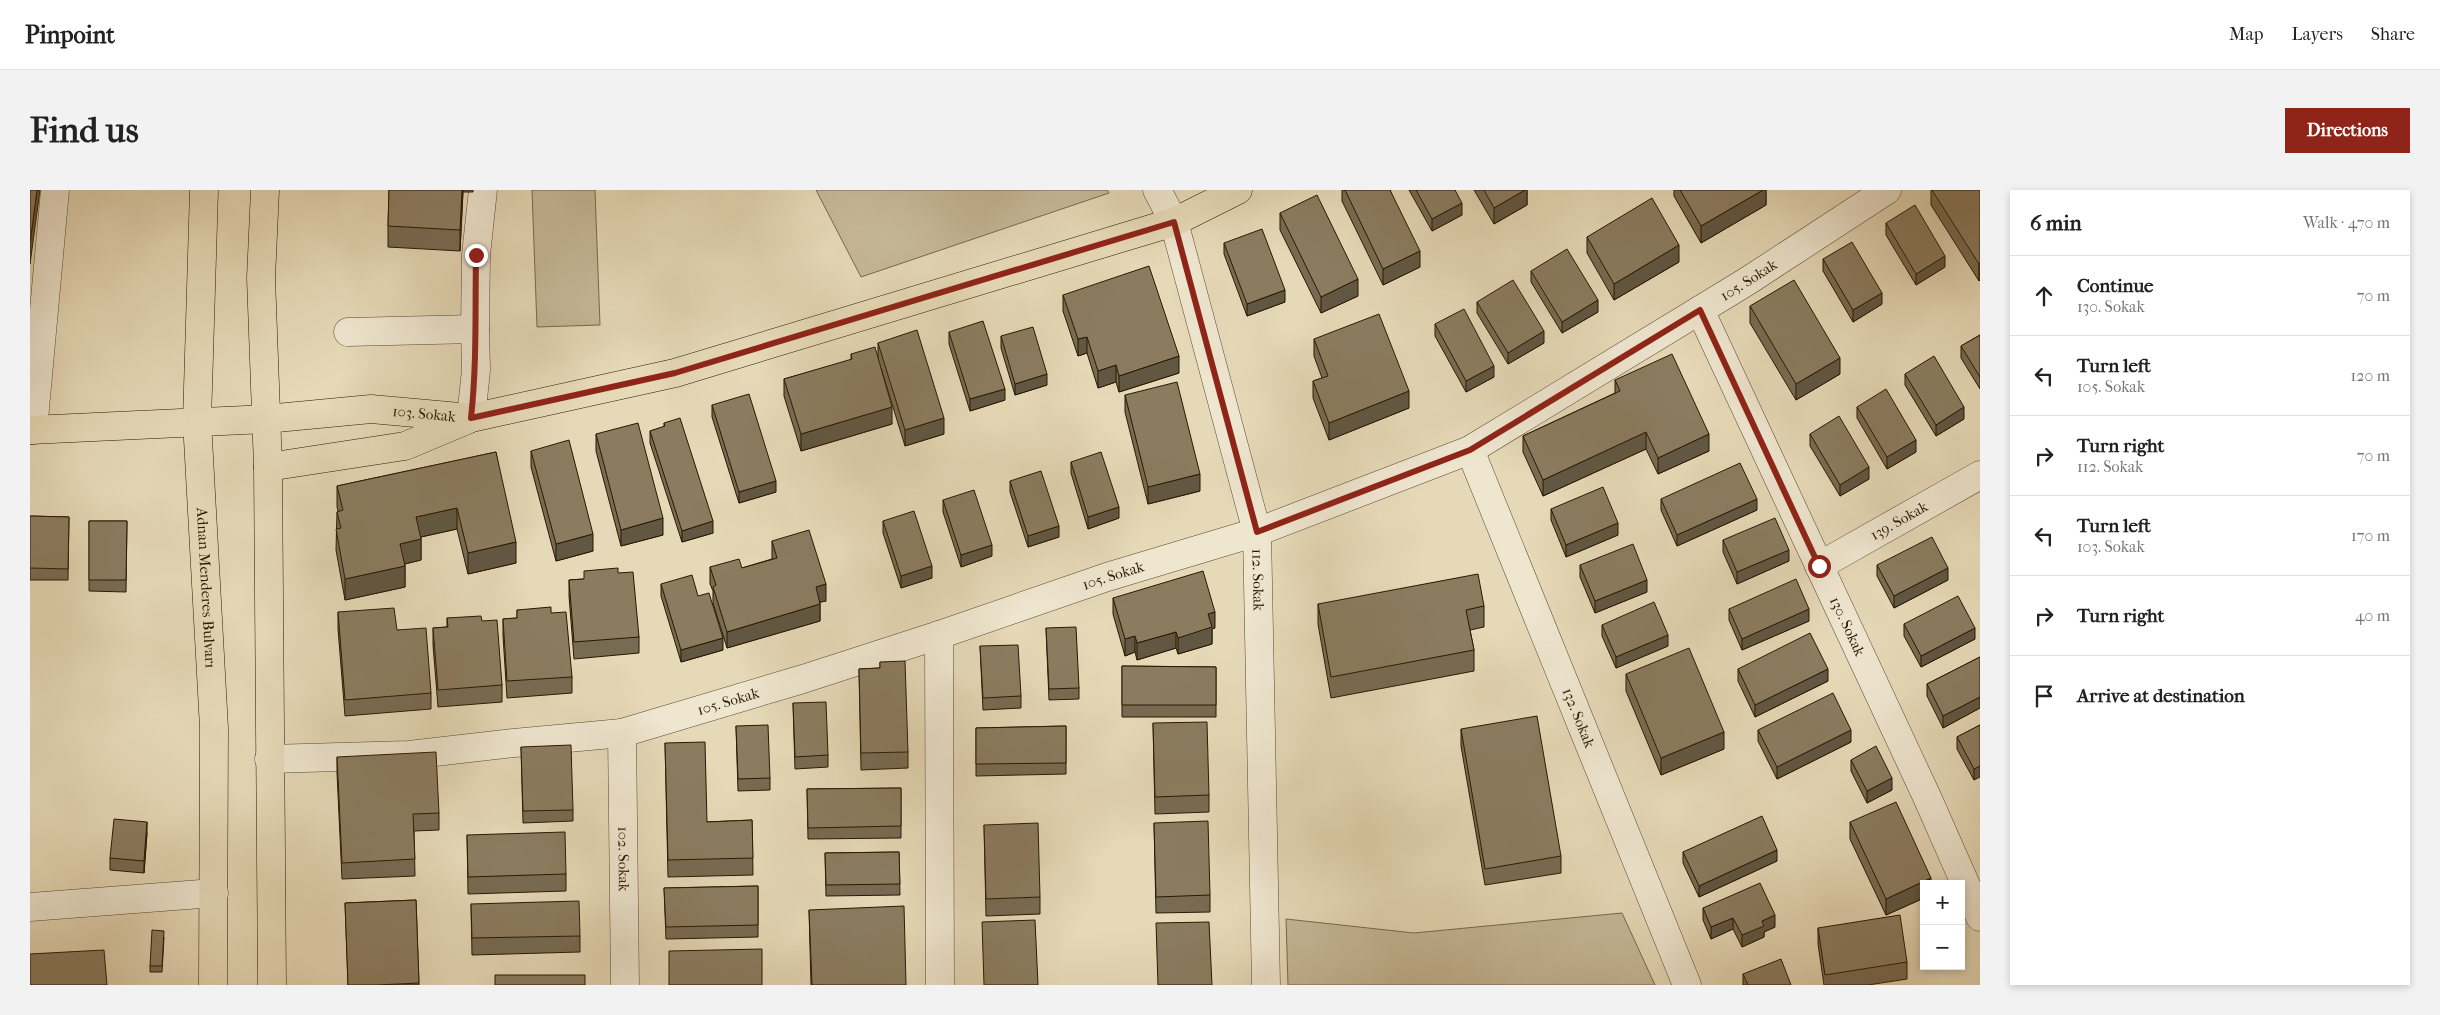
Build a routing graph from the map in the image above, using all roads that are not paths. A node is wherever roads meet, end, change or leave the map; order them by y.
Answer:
1 (55, 190) edge
2 (204, 190) edge
3 (266, 190) edge
4 (482, 190) edge
5 (1157, 190) edge
6 (1238, 190) edge
7 (1887, 190) edge
8 (1174, 222) junction
9 (1700, 310) junction
10 (474, 329) junction
11 (348, 332) dead end
12 (471, 418) junction
13 (266, 419) junction
14 (197, 422) junction
15 (31, 430) edge
16 (1470, 450) junction
17 (268, 467) junction
18 (1980, 475) edge
19 (1257, 532) junction
20 (1819, 566) junction
21 (939, 635) junction
22 (622, 734) junction
23 (269, 759) junction
24 (214, 893) junction
25 (30, 907) edge
26 (1980, 917) edge
27 (213, 985) edge
28 (272, 985) edge
29 (624, 985) edge
30 (940, 985) edge
31 (1266, 985) edge
32 (1688, 985) edge

1 - 15 street
2 - 14 main road, Adnan Menderes Bulvarı
3 - 13 main road
4 - 10 street
5 - 8 street, 112. Sokak
6 - 8 main road, 103. Sokak
7 - 9 street, 105. Sokak
8 - 12 main road, 103. Sokak
8 - 19 street, 112. Sokak
9 - 16 street, 105. Sokak
9 - 20 street, 130. Sokak
10 - 11 street
10 - 12 street
12 - 13 main road, 103. Sokak
12 - 17 main road
13 - 14 main road, 103. Sokak
13 - 17 main road
14 - 15 main road, 103. Sokak
14 - 24 main road, Adnan Menderes Bulvarı
16 - 19 street, 105. Sokak
16 - 32 street, 132. Sokak
17 - 23 main road
18 - 20 street, 139. Sokak
19 - 21 street, 105. Sokak
19 - 31 street, 112. Sokak
20 - 26 street, 130. Sokak
21 - 22 street, 105. Sokak
21 - 30 street
22 - 23 street, 105. Sokak
22 - 29 street, 102. Sokak
23 - 28 main road
24 - 25 street
24 - 27 main road, Adnan Menderes Bulvarı

